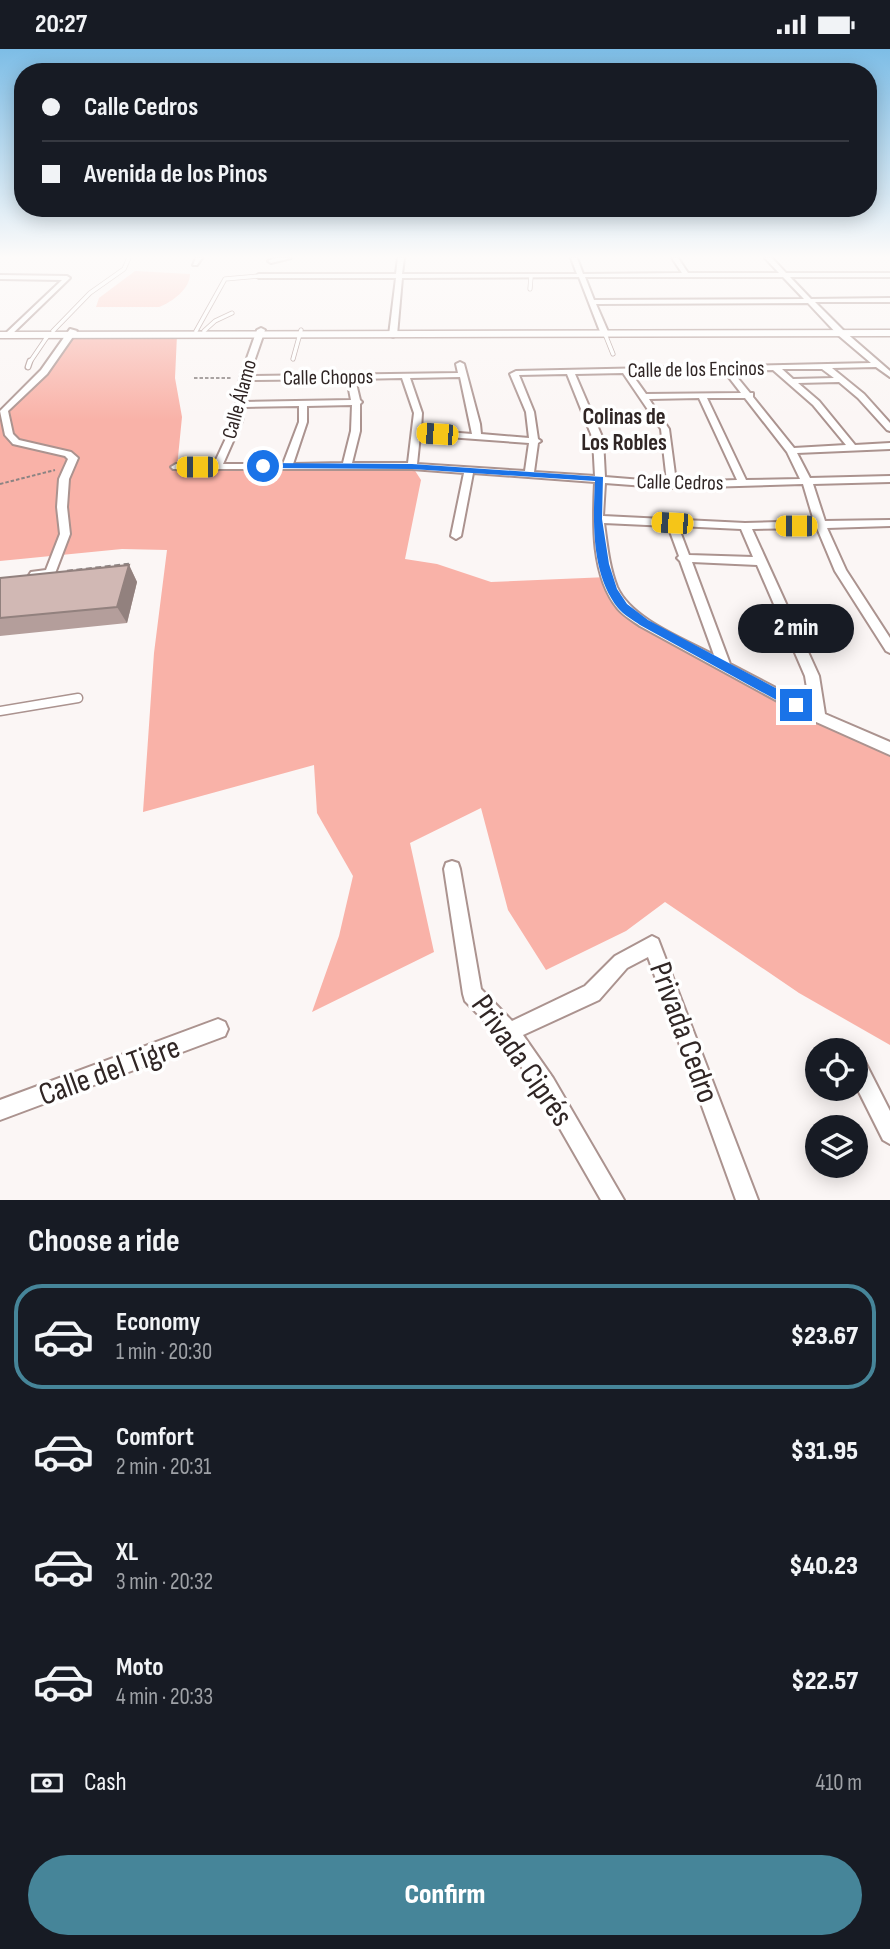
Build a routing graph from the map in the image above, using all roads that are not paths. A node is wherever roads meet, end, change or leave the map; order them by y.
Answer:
1 (29, 312) edge
2 (72, 312) edge
3 (209, 312) edge
4 (395, 312) edge
5 (597, 312) edge
6 (820, 312) edge
7 (232, 313) dead end
8 (200, 331) junction
9 (839, 331) junction
10 (890, 331) edge
11 (604, 332) junction
12 (5, 333) edge
13 (51, 333) junction
14 (71, 333) junction
15 (260, 333) junction
16 (300, 333) junction
17 (393, 333) junction
18 (612, 354) dead end
19 (293, 359) dead end
20 (460, 365) dead end
21 (877, 365) junction
22 (824, 366) junction
23 (28, 367) dead end
24 (775, 367) junction
25 (727, 369) junction
26 (626, 370) junction
27 (570, 372) junction
28 (514, 373) joint
29 (462, 375) junction
30 (890, 375) edge
31 (351, 377) junction
32 (406, 377) junction
33 (244, 378) junction
34 (840, 380) junction
35 (791, 381) junction
36 (750, 395) junction
37 (702, 396) junction
38 (642, 397) junction
39 (358, 402) junction
40 (303, 403) junction
41 (243, 405) junction
42 (890, 428) edge
43 (416, 432) junction
44 (477, 437) junction
45 (536, 441) junction
46 (890, 446) edge
47 (852, 447) junction
48 (790, 451) junction
49 (287, 465) junction
50 (347, 465) junction
51 (412, 466) junction
52 (72, 467) joint
53 (176, 467) dead end
54 (217, 467) junction
55 (469, 470) junction
56 (529, 475) junction
57 (600, 479) junction
58 (890, 479) edge
59 (807, 482) junction
60 (743, 483) junction
61 (672, 485) junction
62 (598, 519) junction
63 (672, 523) junction
64 (889, 525) edge
65 (745, 526) junction
66 (821, 526) junction
67 (456, 535) dead end
68 (683, 558) junction
69 (761, 561) junction
70 (50, 573) joint
71 (25, 576) edge
72 (890, 648) edge
73 (726, 667) junction
74 (78, 698) dead end
75 (0, 711) edge
76 (819, 717) junction
77 (890, 749) edge
78 (452, 869) dead end
79 (218, 1029) dead end
80 (509, 1032) junction
81 (868, 1089) edge
82 (0, 1110) edge
83 (890, 1133) edge
84 (613, 1200) edge
85 (747, 1200) edge

1 - 12 street
2 - 13 lane
3 - 8 lane
4 - 17 street
5 - 11 street
6 - 9 street
7 - 8 lane
8 - 14 street
8 - 15 street
9 - 10 street
9 - 11 street
9 - 21 street
11 - 17 street
11 - 18 lane
12 - 13 street
13 - 14 street
13 - 23 lane
14 - 15 street
14 - 52 street
15 - 16 street
15 - 33 street, Calle Álamo
16 - 17 street
16 - 19 lane
20 - 29 street
21 - 22 street, Calle de los Encinos
21 - 30 street
22 - 24 street, Calle de los Encinos
22 - 34 street
24 - 25 street, Calle de los Encinos
24 - 35 street
25 - 26 street, Calle de los Encinos
25 - 36 street
26 - 27 street, Calle de los Encinos
26 - 38 street
27 - 28 street, Calle de los Encinos
27 - 57 street
28 - 45 street
29 - 32 street, Calle Chopos
29 - 44 street
31 - 32 street, Calle Chopos
31 - 33 street, Calle Chopos
31 - 39 street
32 - 43 street
33 - 41 street, Calle Álamo
34 - 35 street
34 - 42 street
35 - 47 street
36 - 37 street
36 - 48 street
37 - 38 street
37 - 60 street
38 - 61 street
39 - 40 street
39 - 50 street
40 - 41 street
40 - 49 street
41 - 54 street, Calle Álamo
43 - 44 street
43 - 51 street
44 - 45 street
45 - 56 street
46 - 47 street
47 - 48 street
48 - 59 street
49 - 50 street, Calle Cedros
49 - 54 street, Calle Cedros
50 - 51 street, Calle Cedros
51 - 55 street, Calle Cedros
52 - 70 street
53 - 54 street, Calle Cedros
55 - 56 street, Calle Cedros
55 - 67 street
56 - 57 street, Calle Cedros
57 - 61 street, Calle Cedros
57 - 62 street
58 - 59 street, Calle Cedros
59 - 60 street, Calle Cedros
59 - 66 street
60 - 61 street, Calle Cedros
62 - 63 street
62 - 73 street
63 - 65 street
63 - 68 street
64 - 66 street
65 - 66 street
65 - 69 street
66 - 72 street
68 - 69 street
68 - 73 street
69 - 76 street
70 - 71 street
73 - 76 street
74 - 75 lane
76 - 77 street
78 - 80 street, Privada Ciprés
79 - 82 street, Calle del Tigre
80 - 84 street, Privada Ciprés
80 - 85 street, Privada Cedro
81 - 83 street

